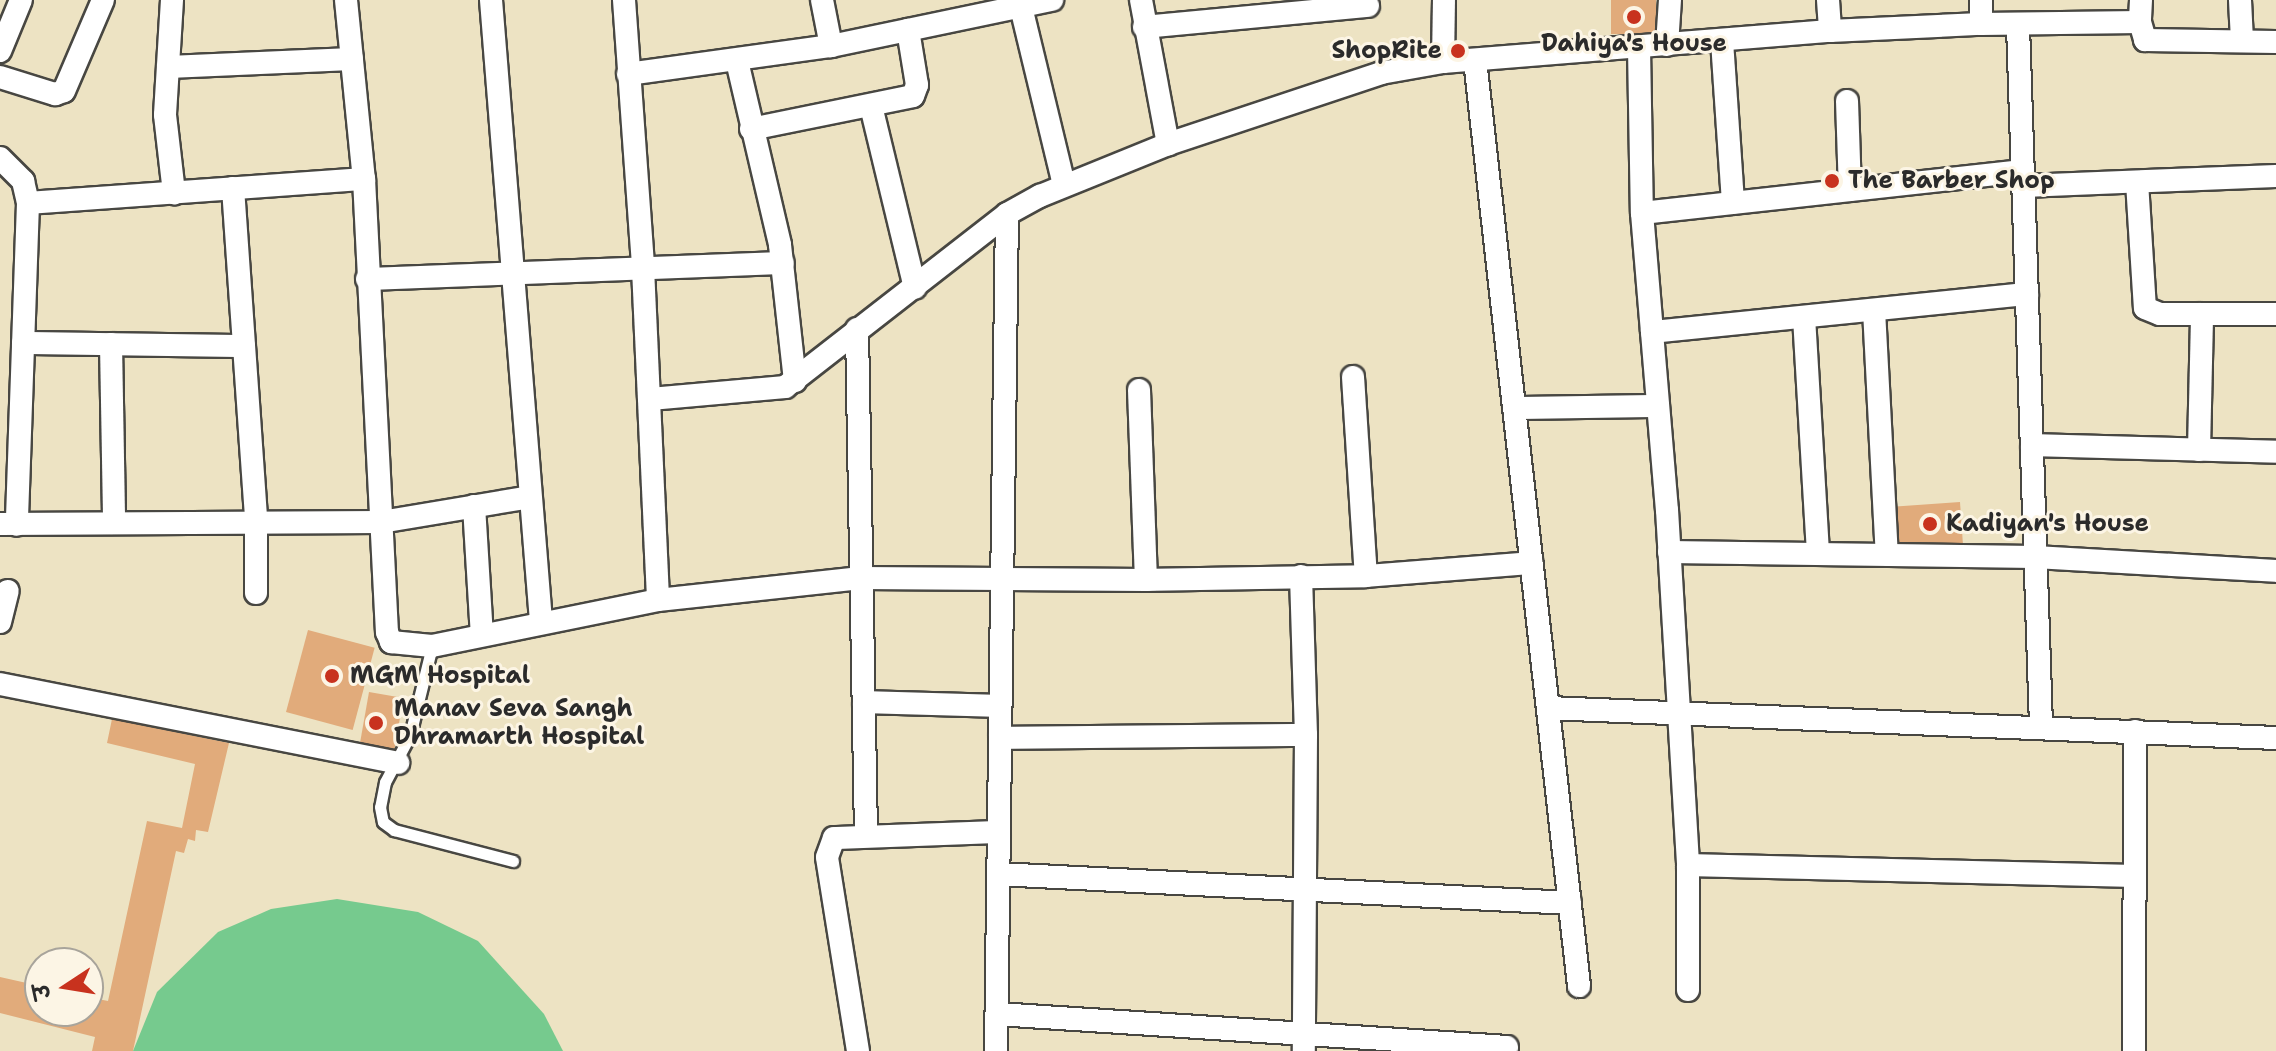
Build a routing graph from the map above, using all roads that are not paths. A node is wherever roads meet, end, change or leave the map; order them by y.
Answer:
1 (21, 0) edge
2 (103, 0) edge
3 (172, 0) edge
4 (346, 0) edge
5 (491, 0) edge
6 (624, 0) edge
7 (822, 0) edge
8 (1052, 0) edge
9 (1141, 0) edge
10 (1444, 0) edge
11 (1670, 0) edge
12 (1828, 0) edge
13 (1981, 0) edge
14 (2240, 0) edge
15 (1007, 6) edge
16 (1368, 6) dead end
17 (2141, 11) edge
18 (1981, 24) junction
19 (2018, 25) junction
20 (1144, 27) junction
21 (908, 30) junction
22 (1830, 31) junction
23 (1722, 41) junction
24 (2242, 41) junction
25 (2276, 42) edge
26 (1667, 45) junction
27 (831, 46) junction
28 (1639, 48) junction
29 (0, 51) edge
30 (352, 59) junction
31 (1475, 60) junction
32 (737, 61) junction
33 (1443, 62) junction
34 (168, 67) junction
35 (628, 74) junction
36 (0, 77) edge
37 (1847, 101) dead end
38 (871, 106) junction
39 (751, 129) junction
40 (1168, 144) junction
41 (4, 171) edge
42 (2276, 176) edge
43 (2023, 178) junction
44 (364, 179) junction
45 (2137, 182) junction
46 (1064, 185) junction
47 (233, 188) junction
48 (1850, 190) junction
49 (174, 193) junction
50 (28, 203) junction
51 (1733, 203) junction
52 (1642, 213) junction
53 (1007, 214) junction
54 (783, 263) junction
55 (643, 268) junction
56 (511, 273) junction
57 (367, 279) junction
58 (915, 288) junction
59 (2027, 294) junction
60 (1874, 310) junction
61 (2202, 314) junction
62 (2276, 314) edge
63 (1804, 317) junction
64 (857, 329) junction
65 (1652, 332) junction
66 (23, 343) junction
67 (111, 344) junction
68 (244, 346) junction
69 (1353, 377) dead end
70 (795, 381) junction
71 (1139, 390) dead end
72 (650, 399) junction
73 (1658, 406) junction
74 (1514, 408) junction
75 (10, 440) edge
76 (2032, 445) junction
77 (2199, 450) junction
78 (2276, 452) edge
79 (530, 497) junction
80 (474, 506) junction
81 (256, 521) junction
82 (381, 522) junction
83 (114, 523) junction
84 (8, 524) edge
85 (1669, 552) junction
86 (1818, 554) junction
87 (1887, 555) junction
88 (2035, 557) junction
89 (1531, 563) junction
90 (2276, 571) edge
91 (1301, 576) junction
92 (1366, 576) junction
93 (861, 578) junction
94 (1002, 580) junction
95 (1146, 580) junction
96 (8, 591) dead end
97 (256, 593) dead end
98 (658, 600) junction
99 (0, 622) edge
100 (541, 622) junction
101 (482, 635) junction
102 (432, 646) junction
103 (0, 684) edge
104 (864, 702) junction
105 (1000, 706) junction
106 (1548, 708) junction
107 (1680, 715) junction
108 (2041, 727) junction
109 (2135, 731) junction
110 (1306, 735) junction
111 (1000, 738) junction
112 (2276, 738) edge
113 (398, 763) junction
114 (999, 832) junction
115 (866, 835) junction
116 (513, 861) dead end
117 (1688, 865) junction
118 (998, 874) junction
119 (2134, 876) junction
120 (1305, 890) junction
121 (1570, 903) junction
122 (1579, 986) dead end
123 (1688, 990) dead end
124 (997, 1014) junction
125 (1304, 1043) edge
126 (1425, 1046) edge
127 (1507, 1047) dead end
128 (858, 1051) edge
129 (996, 1051) edge
130 (2134, 1051) edge

1 - 29 street
2 - 36 street
3 - 34 street
4 - 30 street
5 - 56 street
6 - 35 street
7 - 27 street
8 - 15 street
9 - 20 street
10 - 33 street
11 - 26 street
12 - 22 street
13 - 18 street
14 - 24 street
15 - 21 street
15 - 46 street
16 - 20 street
17 - 19 street
17 - 24 street
18 - 19 street
18 - 22 street
19 - 43 street
20 - 40 street
21 - 27 street
21 - 38 street
22 - 23 street
23 - 26 street
23 - 51 street
24 - 25 street
26 - 28 street
27 - 32 street
28 - 31 street
28 - 52 street
30 - 34 street
30 - 44 street
31 - 33 street
31 - 74 street
32 - 35 street
32 - 39 street
33 - 40 street
34 - 49 street
35 - 55 street
37 - 48 street
38 - 39 street
38 - 58 street
39 - 54 street
40 - 46 street
41 - 50 street
42 - 45 street
43 - 45 street
43 - 48 street
43 - 59 street
44 - 47 street
44 - 57 street
45 - 61 street
46 - 53 street
47 - 49 street
47 - 68 street
48 - 51 street
49 - 50 street
50 - 66 street
51 - 52 street
52 - 65 street
53 - 58 street
53 - 94 street
54 - 55 street
54 - 70 street
55 - 56 street
55 - 72 street
56 - 57 street
56 - 79 street
57 - 82 street
58 - 64 street
59 - 60 street
59 - 76 street
60 - 63 street
60 - 87 street
61 - 62 street
61 - 77 street
63 - 65 street
63 - 86 street
64 - 70 street
64 - 93 street
65 - 73 street
66 - 67 street
66 - 75 street
67 - 68 street
67 - 83 street
68 - 81 street
69 - 92 street
70 - 72 street
71 - 95 street
72 - 98 street
73 - 74 street
73 - 85 street
74 - 89 street
75 - 84 street
76 - 77 street
76 - 88 street
77 - 78 street
79 - 80 street
79 - 100 street
80 - 82 street
80 - 101 street
81 - 82 street
81 - 83 street
81 - 97 street
82 - 102 street
83 - 84 street
85 - 86 street
85 - 107 street
86 - 87 street
87 - 88 street
88 - 90 street
88 - 108 street
89 - 92 street
89 - 106 street
91 - 92 street
91 - 95 street
91 - 110 street
93 - 94 street
93 - 98 street
93 - 104 street
94 - 95 street
94 - 105 street
96 - 99 street
98 - 100 street
100 - 101 street
101 - 102 street
102 - 113 lane
103 - 113 street
104 - 105 street
104 - 115 street
105 - 111 street
106 - 107 street
106 - 121 street
107 - 108 street
107 - 117 street
108 - 109 street
109 - 112 street
109 - 119 street
110 - 111 street
110 - 120 street
111 - 114 street
113 - 116 lane
114 - 115 street
114 - 118 street
115 - 128 street
117 - 119 street
117 - 123 street
118 - 120 street
118 - 124 street
119 - 130 street
120 - 121 street
120 - 125 street
121 - 122 street
124 - 125 street
124 - 129 street
125 - 126 street
126 - 127 street

